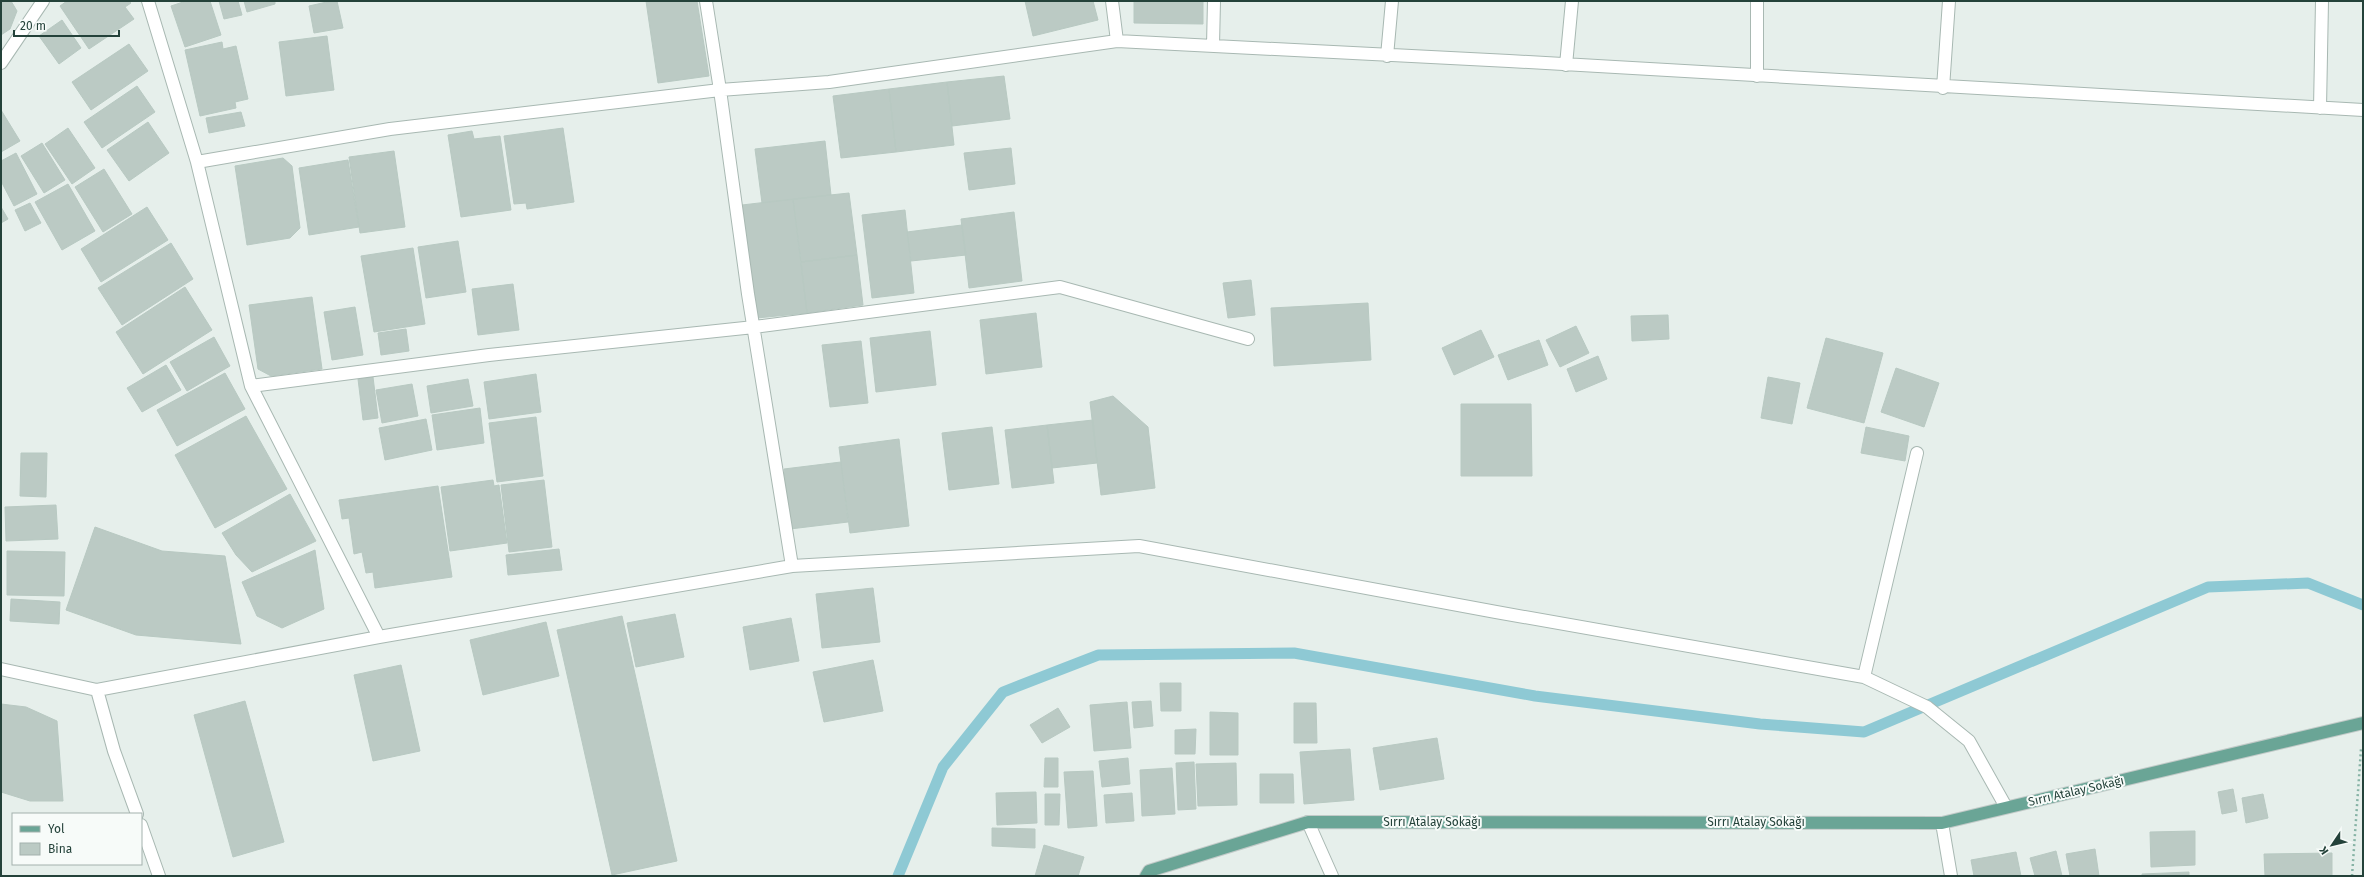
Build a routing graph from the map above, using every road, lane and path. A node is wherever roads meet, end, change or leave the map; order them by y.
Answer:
1 (43, 1) edge
2 (148, 1) edge
3 (706, 1) edge
4 (1112, 1) edge
5 (1214, 1) edge
6 (1392, 1) edge
7 (1572, 1) edge
8 (1757, 1) edge
9 (1949, 1) edge
10 (2322, 1) edge
11 (1117, 41) junction
12 (1213, 45) junction
13 (1387, 56) junction
14 (1, 63) edge
15 (1566, 65) junction
16 (1757, 76) junction
17 (1943, 88) junction
18 (720, 90) junction
19 (2320, 108) junction
20 (2363, 110) edge
21 (197, 162) junction
22 (754, 327) junction
23 (1248, 339) dead end
24 (251, 386) junction
25 (1917, 453) dead end
26 (792, 566) junction
27 (379, 637) junction
28 (1, 669) edge
29 (1864, 677) junction
30 (97, 690) junction
31 (2363, 723) edge
32 (2362, 740) dead end
33 (2006, 807) junction
34 (137, 813) edge
35 (1308, 822) junction
36 (1942, 823) junction
37 (142, 828) edge
38 (159, 876) edge
39 (1146, 876) edge
40 (1332, 876) edge
41 (1951, 876) edge
42 (2352, 876) edge

1 - 14 street
2 - 21 street
3 - 18 street
4 - 11 street
5 - 12 street
6 - 13 street
7 - 15 street
8 - 16 street
9 - 17 street
10 - 19 street
11 - 12 street
11 - 18 street
12 - 13 street
13 - 15 street
15 - 16 street
16 - 17 street
17 - 19 street
18 - 21 street
18 - 22 street
19 - 20 street
21 - 24 street
22 - 23 street
22 - 24 street
22 - 26 street
24 - 27 street
25 - 29 street
26 - 27 street
26 - 29 street
27 - 30 street
28 - 30 street
29 - 33 street
30 - 34 street
31 - 33 main road, Sırrı Atalay Sokağı
32 - 42 path
33 - 36 main road, Sırrı Atalay Sokağı
35 - 36 main road, Sırrı Atalay Sokağı
35 - 39 main road, Sırrı Atalay Sokağı
35 - 40 street
36 - 41 street
37 - 38 street

